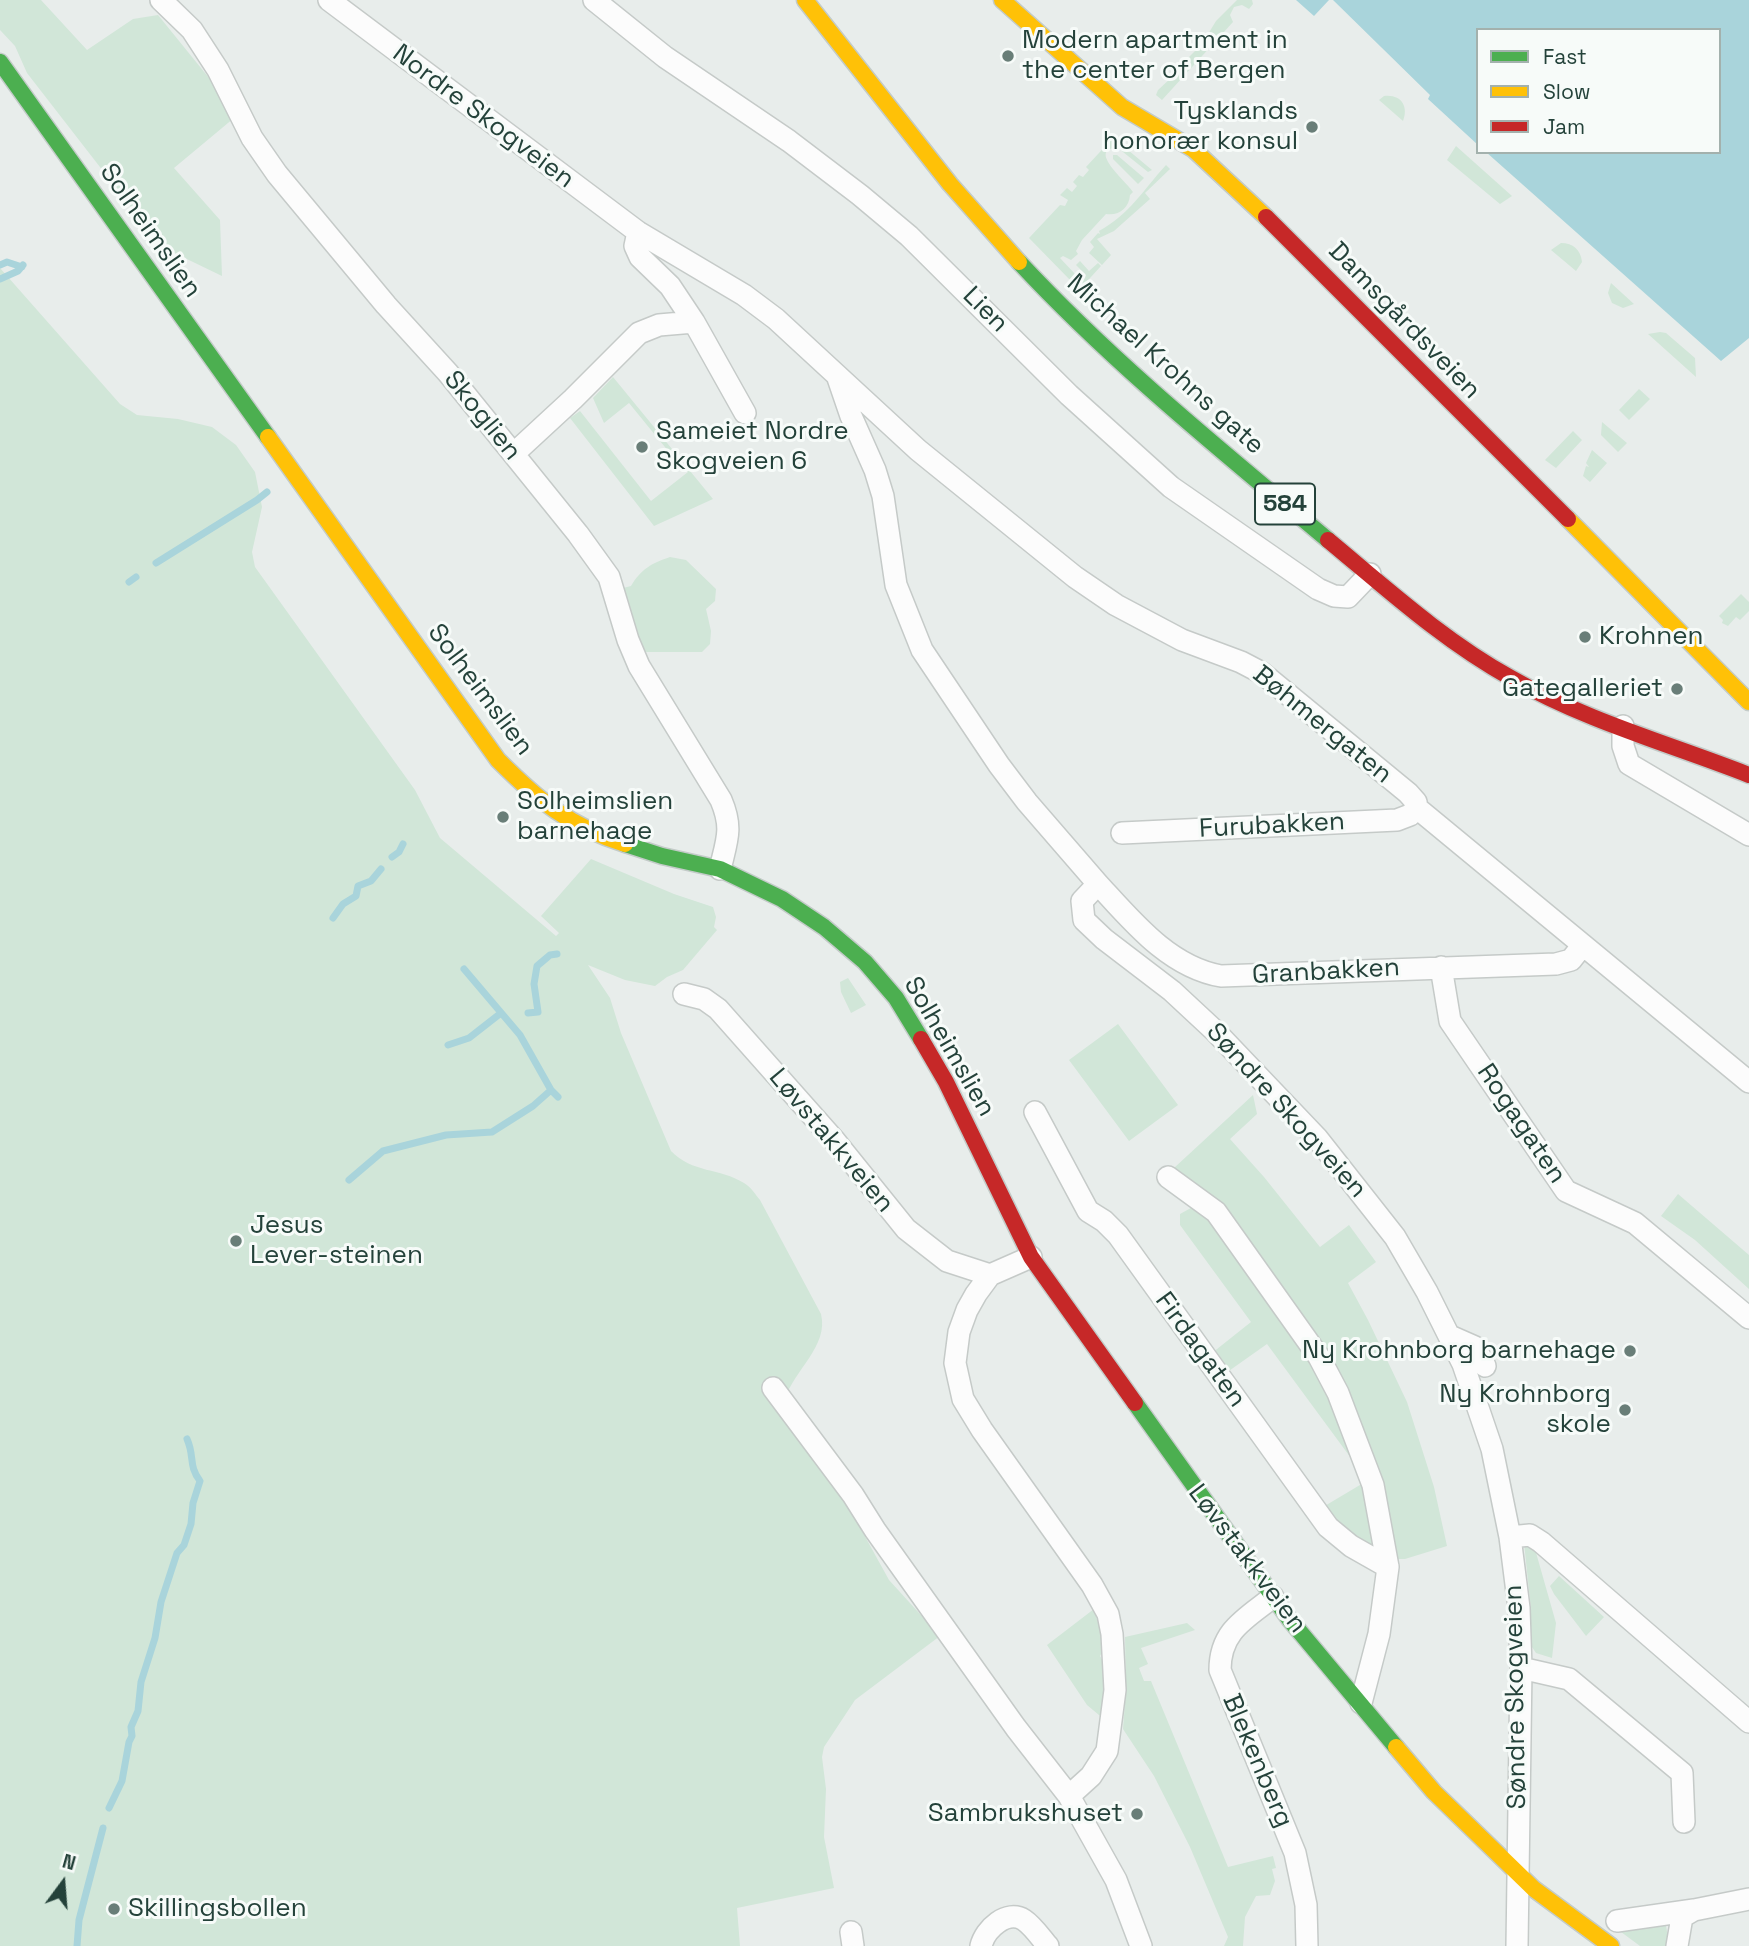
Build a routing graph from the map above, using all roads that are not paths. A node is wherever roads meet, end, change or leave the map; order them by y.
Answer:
1 (161, 0) edge
2 (329, 0) edge
3 (594, 0) edge
4 (805, 0) edge
5 (1002, 0) edge
6 (0, 62) edge
7 (638, 232) junction
8 (694, 322) junction
9 (838, 378) junction
10 (744, 413) dead end
11 (521, 447) dead end
12 (1370, 573) junction
13 (1749, 702) edge
14 (1623, 726) junction
15 (1749, 775) edge
16 (1417, 808) junction
17 (1122, 833) dead end
18 (1749, 835) edge
19 (720, 869) junction
20 (1098, 884) junction
21 (1582, 946) junction
22 (1441, 967) junction
23 (684, 994) dead end
24 (1749, 1082) edge
25 (1035, 1112) dead end
26 (1168, 1177) dead end
27 (1031, 1258) junction
28 (990, 1275) junction
29 (1749, 1318) edge
30 (1450, 1336) junction
31 (1485, 1366) dead end
32 (773, 1388) dead end
33 (1510, 1537) junction
34 (1388, 1567) junction
35 (1273, 1597) junction
36 (1521, 1668) junction
37 (1361, 1703) junction
38 (1749, 1722) edge
39 (1069, 1796) junction
40 (1684, 1822) dead end
41 (1518, 1873) junction
42 (1749, 1899) edge
43 (1694, 1910) junction
44 (1617, 1921) dead end
45 (981, 1946) edge
46 (1048, 1946) edge
47 (1142, 1946) edge
48 (1307, 1946) edge
49 (1517, 1946) edge
50 (1611, 1946) edge
51 (1677, 1946) edge

1 - 19 street, Skoglien
2 - 7 street, Nordre Skogveien
3 - 12 street, Lien
4 - 12 street, Michael Krohns gate / 584
5 - 13 street, Damsgårdsveien
6 - 19 street, Solheimslien
7 - 8 street
7 - 9 street, Nordre Skogveien
8 - 10 street
8 - 11 street
9 - 16 street, Bøhmergaten
9 - 20 street
12 - 14 street, Michael Krohns gate / 584
14 - 15 street, Michael Krohns gate / 584
14 - 18 street
16 - 17 street, Furubakken
16 - 21 street, Bøhmergaten
19 - 27 street, Solheimslien
20 - 22 street, Granbakken
20 - 30 street, Søndre Skogveien
21 - 22 street, Granbakken
21 - 24 street, Bøhmergaten
22 - 29 street, Rogagaten
23 - 28 street, Løvstakkveien
25 - 34 street, Firdagaten
26 - 34 street
27 - 28 street
27 - 35 street, Løvstakkveien
28 - 39 street
30 - 31 street
30 - 33 street, Søndre Skogveien
32 - 39 street
33 - 36 street, Søndre Skogveien
33 - 38 street
34 - 37 street
35 - 37 street, Løvstakkveien
35 - 48 street, Blekenberg
36 - 40 street
36 - 41 street, Søndre Skogveien
37 - 41 street, Løvstakkveien
39 - 47 street
41 - 49 street, Søndre Skogveien
41 - 50 street
42 - 43 street
43 - 44 street
43 - 51 street
45 - 46 street

